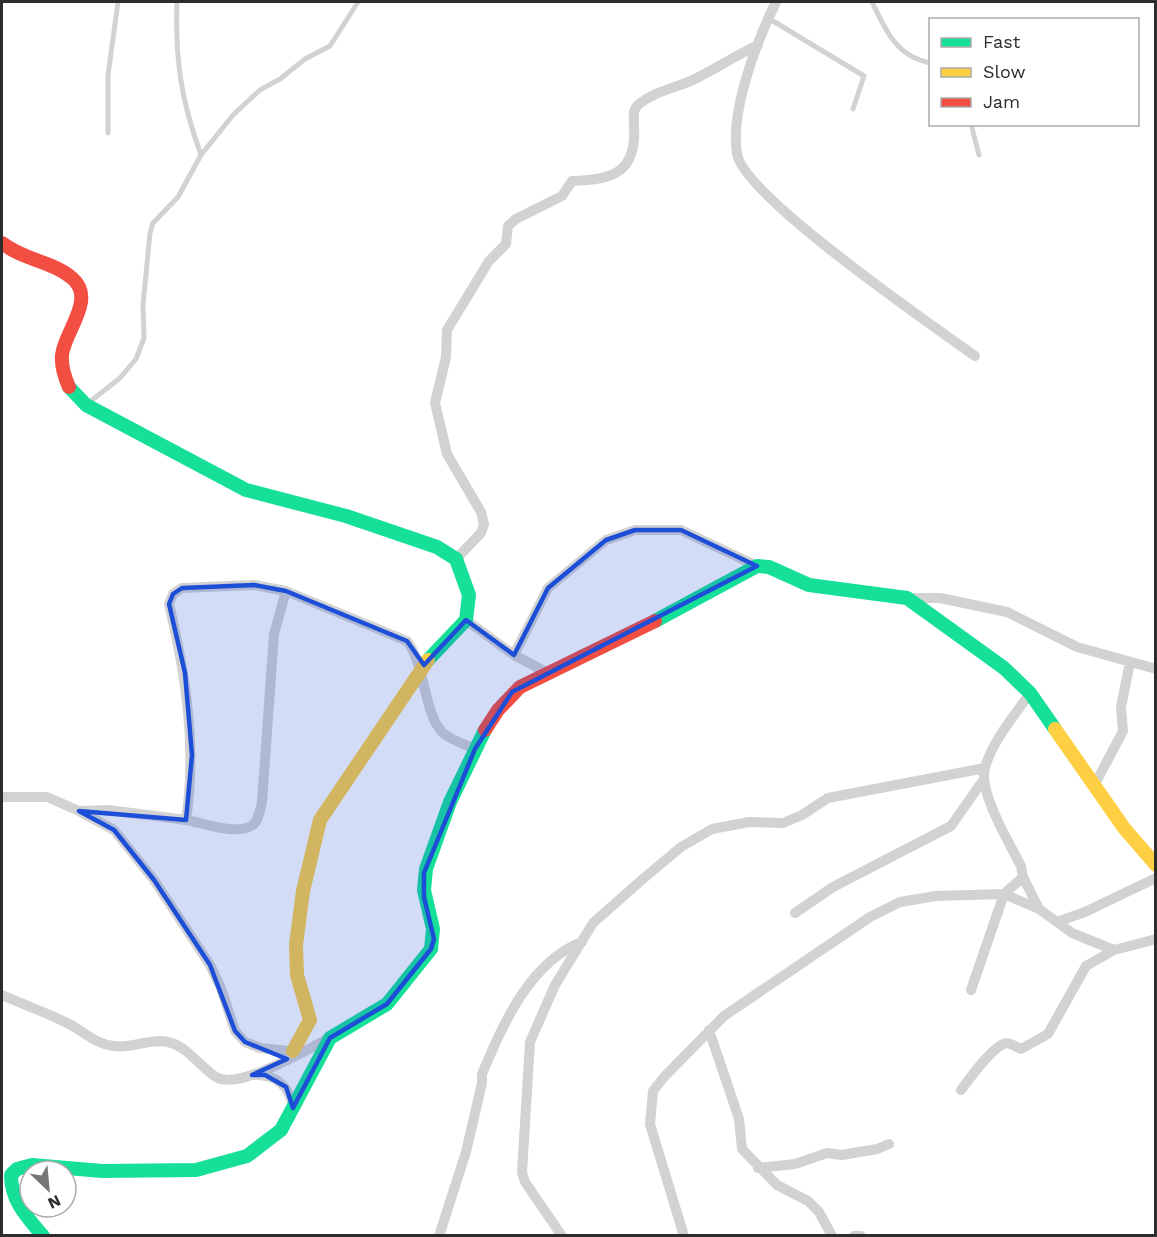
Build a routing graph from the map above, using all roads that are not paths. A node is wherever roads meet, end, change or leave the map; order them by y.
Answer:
1 (118, 2) edge
2 (177, 2) edge
3 (358, 2) edge
4 (776, 2) edge
5 (872, 2) edge
6 (768, 18) junction
7 (758, 45) junction
8 (929, 63) edge
9 (853, 109) dead end
10 (972, 126) edge
11 (108, 133) dead end
12 (201, 155) junction
13 (979, 155) dead end
14 (2, 243) edge
15 (975, 356) dead end
16 (86, 405) junction
17 (456, 559) junction
18 (757, 566) junction
19 (286, 591) junction
20 (907, 598) junction
21 (466, 620) junction
22 (514, 655) junction
23 (1130, 662) junction
24 (420, 669) junction
25 (1155, 669) edge
26 (548, 674) junction
27 (1030, 693) junction
28 (475, 749) junction
29 (984, 774) junction
30 (1095, 784) junction
31 (2, 797) edge
32 (80, 811) junction
33 (186, 820) junction
34 (1155, 865) edge
35 (1023, 876) junction
36 (1155, 878) edge
37 (1004, 894) junction
38 (1039, 909) junction
39 (795, 913) dead end
40 (1057, 922) junction
41 (1155, 939) edge
42 (582, 942) junction
43 (1114, 950) junction
44 (971, 990) dead end
45 (2, 995) edge
46 (709, 1030) junction
47 (330, 1038) junction
48 (297, 1052) junction
49 (252, 1075) junction
50 (961, 1090) dead end
51 (293, 1108) junction
52 (889, 1144) dead end
53 (758, 1168) junction
54 (5, 1184) edge
55 (43, 1236) edge
56 (439, 1236) edge
57 (562, 1236) edge
58 (684, 1236) edge
59 (832, 1236) edge
60 (854, 1236) edge
61 (861, 1236) edge

1 - 11 lane
2 - 12 lane
3 - 12 lane
4 - 6 street
5 - 8 lane
6 - 7 street
6 - 9 lane
7 - 15 street
7 - 17 street
10 - 13 lane
12 - 16 lane
14 - 16 street
16 - 17 street
17 - 21 street
18 - 20 street
18 - 22 street
18 - 26 street
19 - 24 street
19 - 33 street
19 - 33 street
20 - 23 street
20 - 27 street
21 - 22 street
21 - 24 street
22 - 26 street
23 - 25 street
23 - 30 street
24 - 28 street
24 - 48 street
26 - 28 street
27 - 29 street
27 - 30 street
28 - 47 street
29 - 35 street
29 - 39 street
29 - 42 street
30 - 34 street
31 - 32 street
32 - 33 street
32 - 48 street
35 - 37 street
35 - 38 street
36 - 40 street
37 - 38 street
37 - 44 street
37 - 46 street
38 - 40 street
40 - 43 street
41 - 43 street
42 - 56 street
42 - 57 street
43 - 50 street
45 - 49 street
46 - 53 street
46 - 58 street
47 - 48 street
47 - 51 street
48 - 49 street
49 - 51 street
51 - 54 street
52 - 53 street
53 - 59 street
54 - 55 street
60 - 61 street

